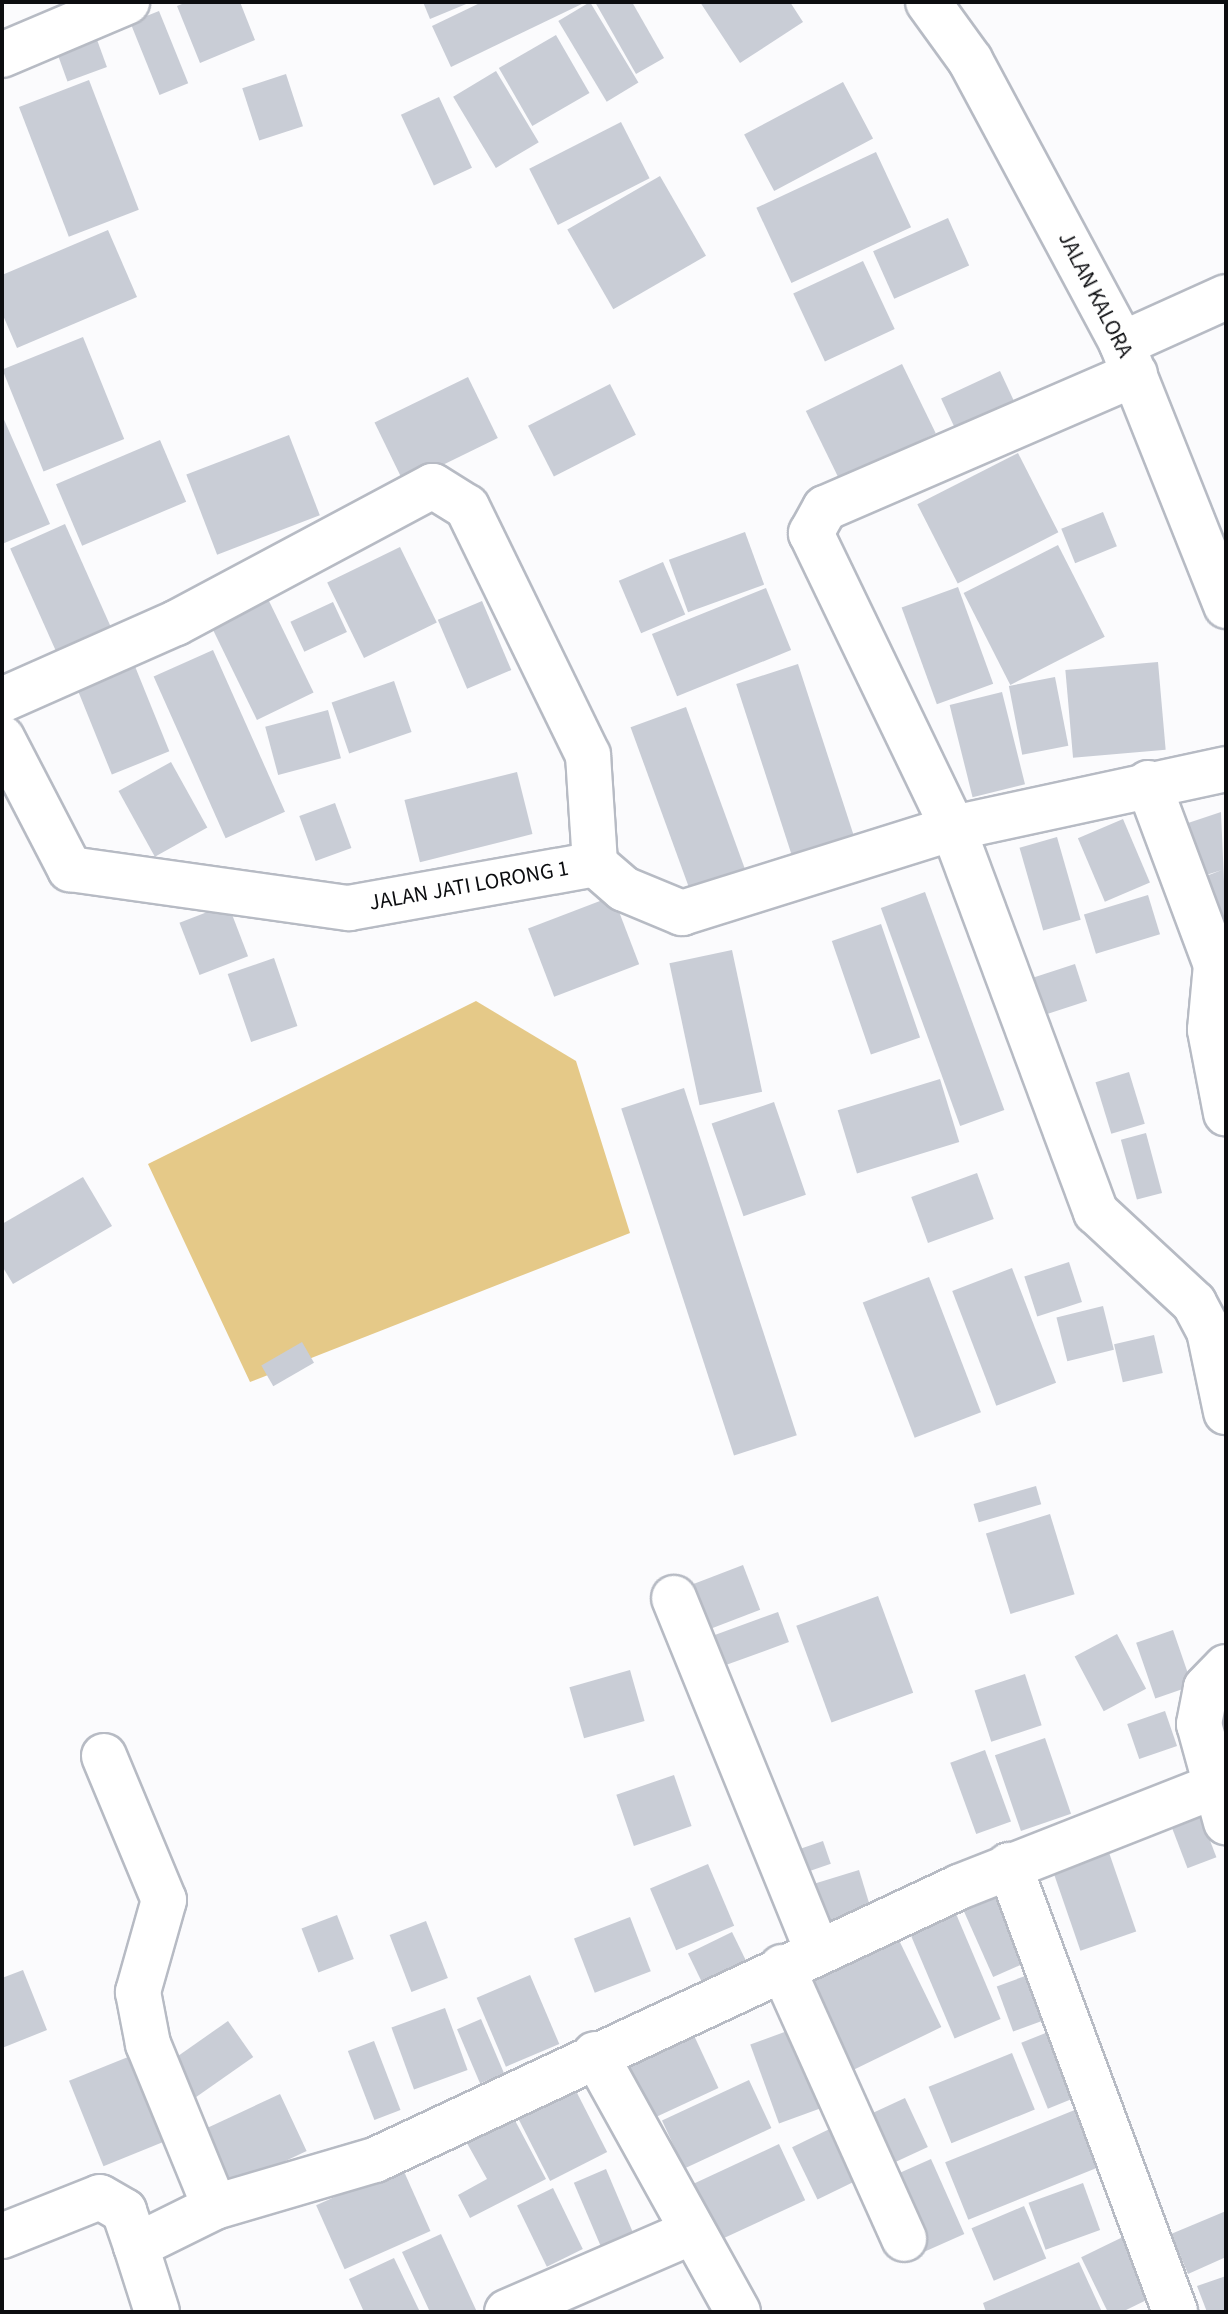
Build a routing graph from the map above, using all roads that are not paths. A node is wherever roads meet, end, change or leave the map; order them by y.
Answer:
1 (127, 2) edge
2 (928, 2) edge
3 (2, 55) edge
4 (1226, 297) edge
5 (1129, 359) junction
6 (1226, 606) edge
7 (2, 700) edge
8 (2, 738) edge
9 (1226, 769) edge
10 (1148, 783) junction
11 (953, 828) junction
12 (595, 864) junction
13 (1226, 1113) edge
14 (1226, 1412) edge
15 (674, 1598) dead end
16 (1226, 1667) edge
17 (104, 1756) dead end
18 (1220, 1804) edge
19 (1009, 1865) junction
20 (800, 1958) junction
21 (595, 2054) junction
22 (215, 2207) junction
23 (692, 2232) junction
24 (2, 2236) edge
25 (904, 2239) dead end
26 (136, 2246) junction
27 (157, 2312) edge
28 (507, 2312) edge
29 (738, 2312) edge
30 (1175, 2312) edge

1 - 3 street
2 - 5 street, JALAN KALORA
4 - 5 street
5 - 6 street, JALAN KALORA
5 - 11 street
7 - 12 street
8 - 12 street, JALAN JATI LORONG 1
9 - 10 street, JALAN JATI LORONG 1
10 - 11 street, JALAN JATI LORONG 1
10 - 13 street
11 - 12 street, JALAN JATI LORONG 1
11 - 14 street
15 - 20 street
16 - 18 street
17 - 22 street
18 - 19 street
19 - 20 street
19 - 30 street
20 - 21 street
20 - 25 street
21 - 22 street
21 - 23 street
22 - 26 street
23 - 28 street
23 - 29 street
24 - 26 street
26 - 27 street

